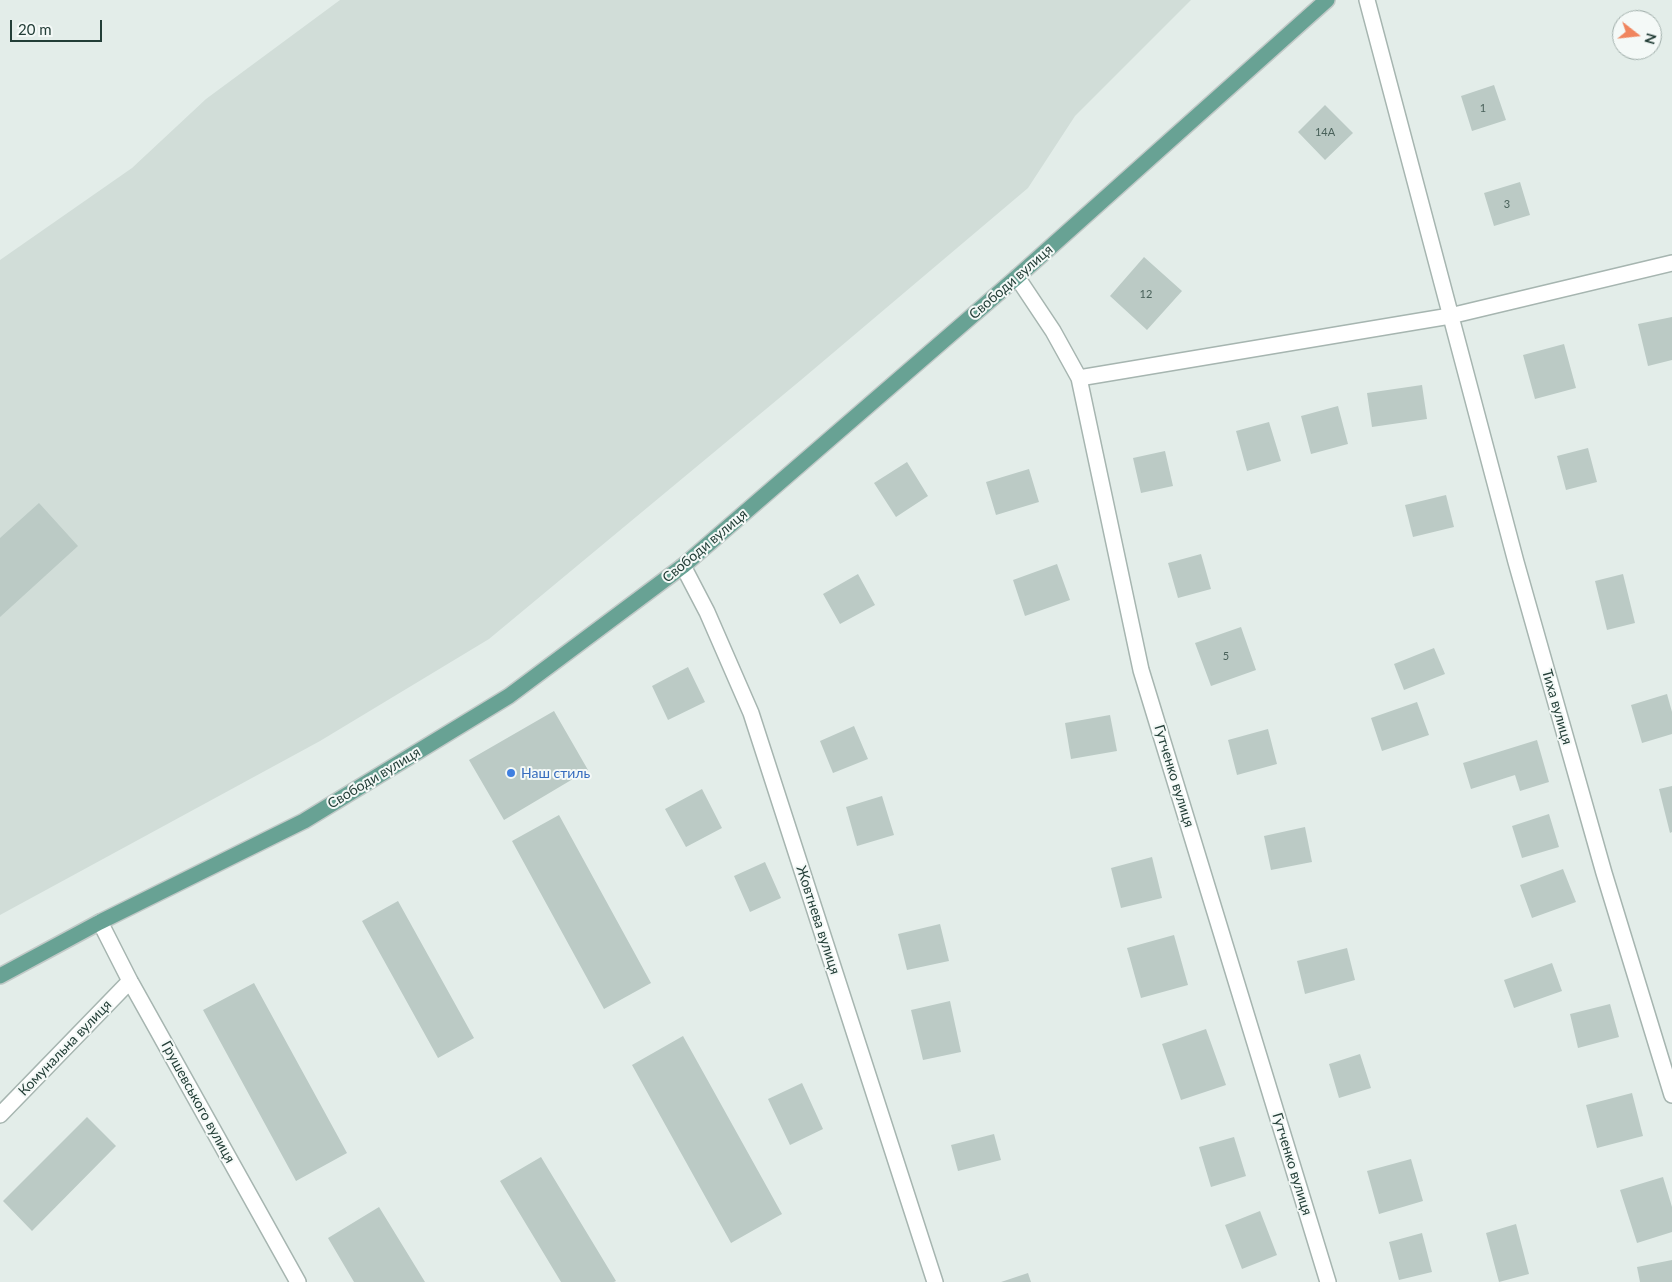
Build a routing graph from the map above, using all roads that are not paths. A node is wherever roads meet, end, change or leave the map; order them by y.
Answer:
1 (1327, 0) edge
2 (1367, 0) edge
3 (1672, 263) edge
4 (1017, 278) junction
5 (1450, 316) junction
6 (1079, 378) junction
7 (683, 566) junction
8 (100, 922) junction
9 (0, 976) edge
10 (130, 981) junction
11 (1672, 1095) edge
12 (0, 1115) edge
13 (298, 1282) edge
14 (935, 1282) edge
15 (1328, 1282) edge

1 - 4 main road, Свободи вулиця
2 - 5 street, Тиха вулиця
3 - 5 street
4 - 6 street, Гутченко вулиця
4 - 7 main road, Свободи вулиця
5 - 6 street
5 - 11 street, Тиха вулиця
6 - 15 street, Гутченко вулиця
7 - 8 main road, Свободи вулиця
7 - 14 street, Жовтнева вулиця
8 - 9 main road, Свободи вулиця
8 - 10 street, Грушевського вулиця
10 - 12 street, Комунальна вулиця
10 - 13 street, Грушевського вулиця

